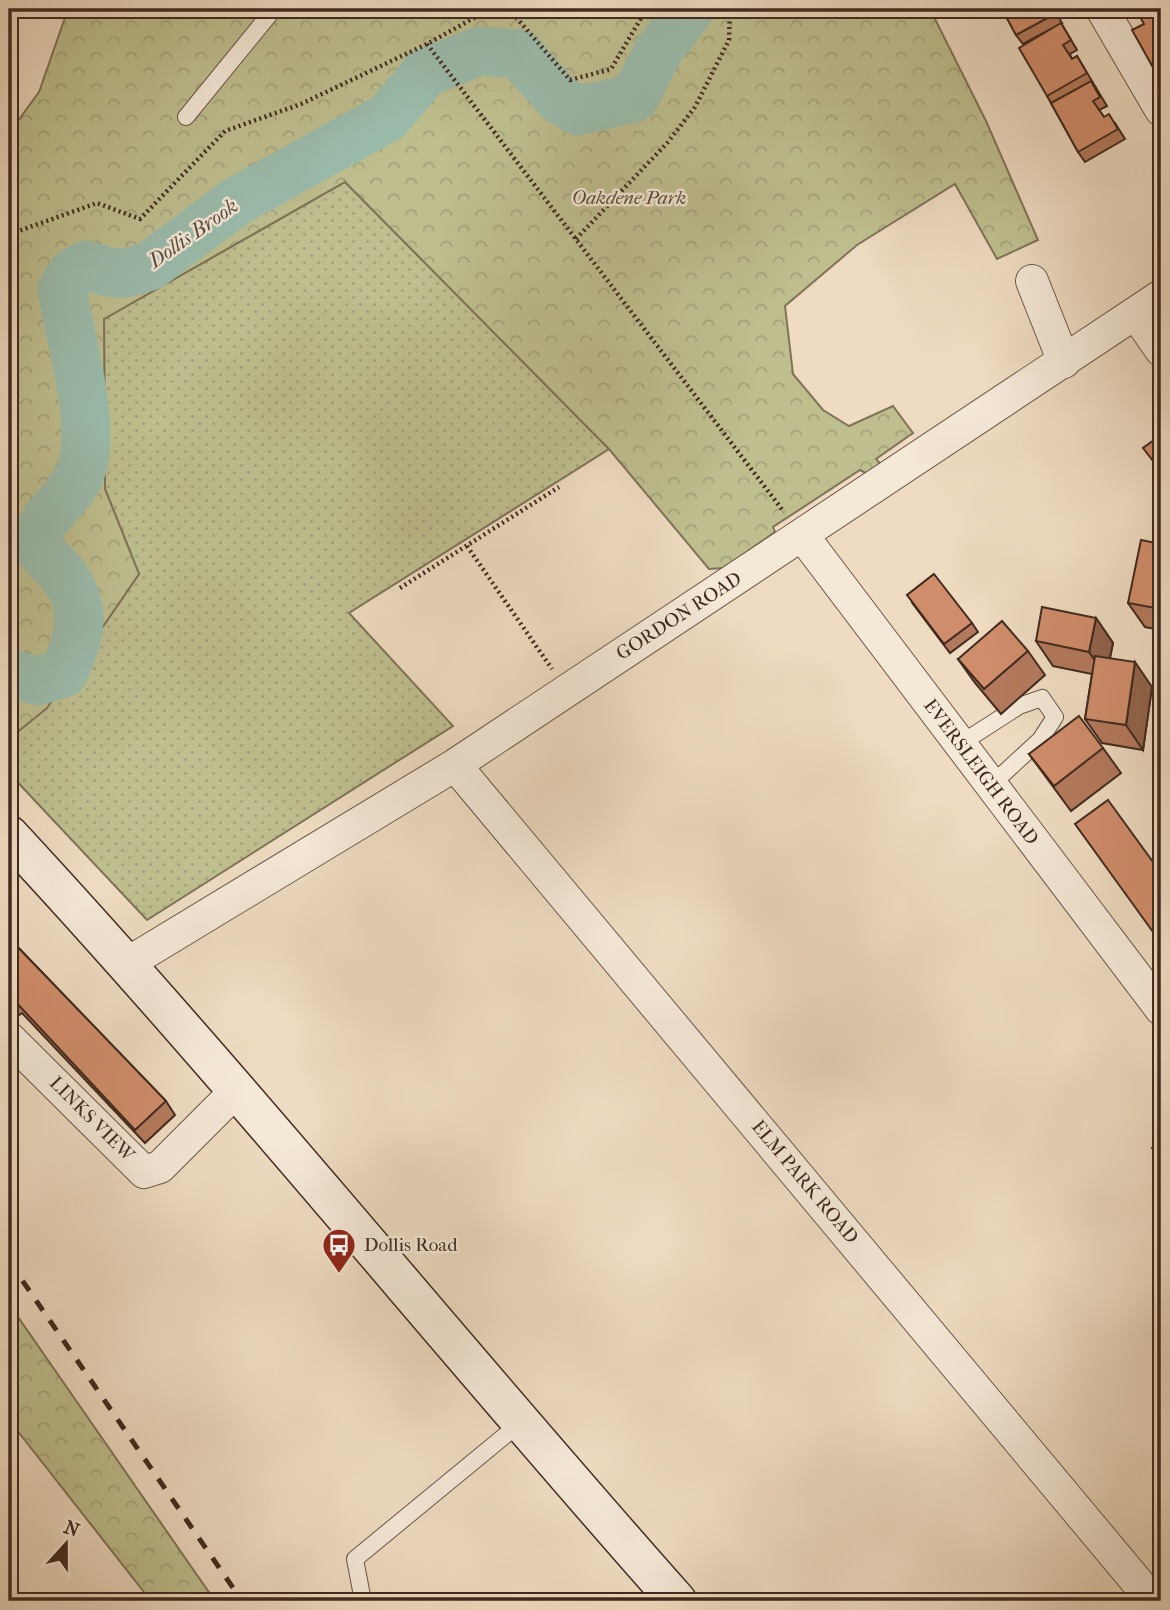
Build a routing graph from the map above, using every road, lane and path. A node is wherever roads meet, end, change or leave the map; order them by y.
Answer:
1 (274, 9) edge
2 (489, 9) edge
3 (509, 9) edge
4 (642, 9) edge
5 (730, 9) edge
6 (1102, 9) edge
7 (427, 44) junction
8 (1161, 110) edge
9 (186, 117) dead end
10 (576, 239) junction
11 (1032, 281) dead end
12 (1149, 305) edge
13 (1161, 350) edge
14 (1064, 362) junction
15 (9, 441) edge
16 (559, 487) dead end
17 (802, 535) junction
18 (467, 546) junction
19 (400, 588) dead end
20 (567, 690) junction
21 (960, 744) junction
22 (455, 765) junction
23 (991, 785) junction
24 (9, 835) edge
25 (128, 963) junction
26 (1161, 1009) edge
27 (9, 1038) edge
28 (237, 1090) junction
29 (519, 1424) junction
30 (363, 1601) edge
31 (677, 1601) edge
32 (1153, 1601) edge

1 - 9 lane
2 - 7 path
3 - 4 path
5 - 10 path
6 - 8 street
7 - 10 path
7 - 15 path
10 - 17 path
11 - 14 street
12 - 13 street
12 - 14 street, GORDON ROAD
14 - 17 street, GORDON ROAD
16 - 18 path
17 - 20 street, GORDON ROAD
17 - 21 street, EVERSLEIGH ROAD
18 - 19 path
18 - 20 path
20 - 22 street, GORDON ROAD
21 - 23 street, EVERSLEIGH ROAD
21 - 23 lane
22 - 25 street, GORDON ROAD
22 - 32 street, ELM PARK ROAD
23 - 26 street, EVERSLEIGH ROAD
24 - 25 main road
25 - 28 main road
27 - 28 street, LINKS VIEW
28 - 29 main road
29 - 30 lane
29 - 31 main road

